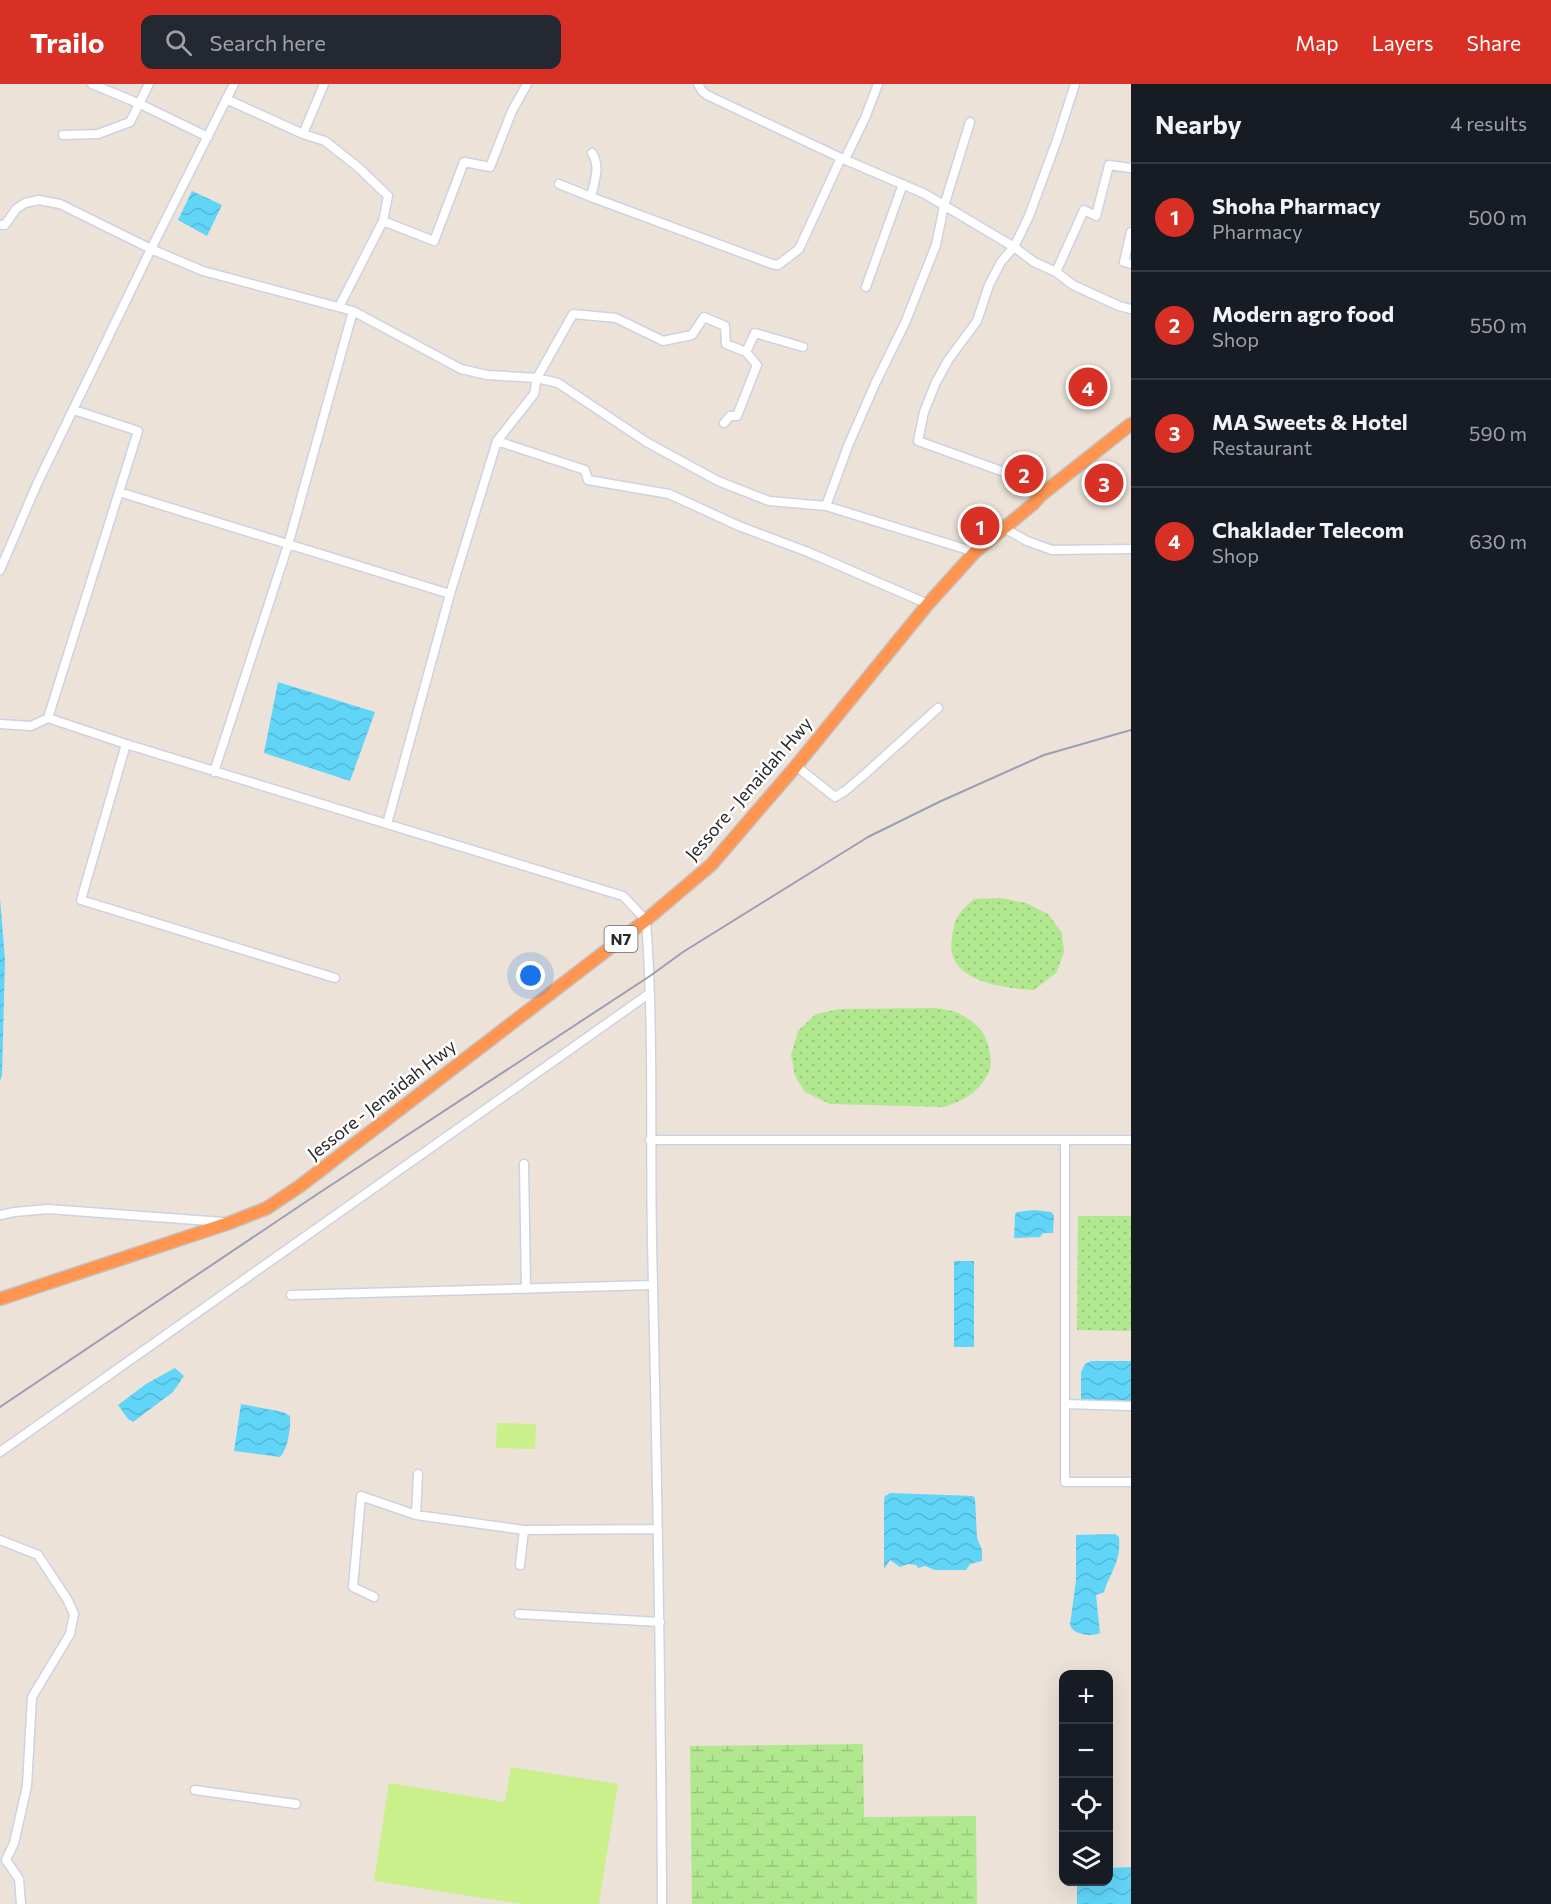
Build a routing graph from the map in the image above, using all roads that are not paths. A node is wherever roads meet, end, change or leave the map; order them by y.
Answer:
1 (92, 84) edge
2 (149, 84) edge
3 (234, 84) edge
4 (324, 84) edge
5 (527, 84) edge
6 (698, 84) edge
7 (878, 84) edge
8 (1076, 84) edge
9 (226, 99) junction
10 (140, 104) junction
11 (970, 122) dead end
12 (303, 134) junction
13 (63, 135) dead end
14 (208, 137) junction
15 (592, 153) dead end
16 (843, 159) junction
17 (1131, 168) edge
18 (559, 184) dead end
19 (903, 184) junction
20 (591, 196) junction
21 (944, 206) junction
22 (383, 221) junction
23 (0, 225) edge
24 (1131, 232) edge
25 (1014, 247) junction
26 (151, 249) junction
27 (1131, 264) edge
28 (1056, 272) junction
29 (866, 287) dead end
30 (339, 307) junction
31 (1131, 309) edge
32 (353, 311) junction
33 (803, 346) dead end
34 (746, 352) junction
35 (537, 378) junction
36 (74, 410) junction
37 (724, 423) dead end
38 (1131, 424) edge
39 (497, 441) junction
40 (119, 492) junction
41 (1041, 495) junction
42 (826, 506) junction
43 (1004, 528) junction
44 (288, 545) junction
45 (1131, 549) edge
46 (975, 552) junction
47 (0, 570) edge
48 (450, 594) junction
49 (928, 604) junction
50 (938, 708) dead end
51 (48, 718) junction
52 (0, 724) edge
53 (126, 744) junction
54 (796, 766) junction
55 (214, 772) junction
56 (387, 824) junction
57 (646, 920) junction
58 (336, 978) dead end
59 (650, 993) junction
60 (650, 1140) junction
61 (1065, 1140) junction
62 (1131, 1140) edge
63 (524, 1164) dead end
64 (0, 1215) edge
65 (229, 1223) junction
66 (653, 1285) junction
67 (526, 1289) junction
68 (291, 1295) dead end
69 (0, 1299) edge
70 (1065, 1404) junction
71 (1131, 1406) edge
72 (0, 1452) edge
73 (418, 1474) dead end
74 (1131, 1482) edge
75 (416, 1515) junction
76 (658, 1529) junction
77 (524, 1530) junction
78 (0, 1540) edge
79 (520, 1565) dead end
80 (374, 1597) dead end
81 (519, 1614) dead end
82 (660, 1622) junction
83 (195, 1790) dead end
84 (296, 1804) dead end
85 (21, 1904) edge
86 (662, 1904) edge

1 - 10 street
2 - 10 street
3 - 9 street
4 - 12 street
5 - 22 street
6 - 16 street
7 - 16 street
8 - 25 street
9 - 12 street
9 - 14 street
10 - 13 street
10 - 14 street
11 - 21 street
12 - 22 street
14 - 26 street
15 - 20 street
16 - 19 street
16 - 20 street
17 - 28 street
18 - 20 street
19 - 21 street
19 - 29 street
21 - 25 street
21 - 42 street
22 - 30 street
23 - 26 street
24 - 27 street
25 - 28 street
25 - 41 street
26 - 30 street
26 - 36 street
28 - 31 street
30 - 32 street
32 - 35 street
32 - 44 street
33 - 34 street
34 - 35 street
34 - 37 street
35 - 39 street
35 - 42 street
36 - 40 street
36 - 47 street
38 - 41 highway, Jessore - Jenaidah Hwy / N7
39 - 48 street
39 - 49 street
40 - 44 street
40 - 51 street
41 - 43 highway, Jessore - Jenaidah Hwy / N7
42 - 46 street
43 - 45 street
43 - 46 highway, Jessore - Jenaidah Hwy / N7
44 - 48 street
44 - 55 street
46 - 49 highway, Jessore - Jenaidah Hwy / N7
48 - 56 street
49 - 54 highway, Jessore - Jenaidah Hwy / N7
50 - 54 street
51 - 52 street
51 - 53 street
53 - 55 street
53 - 58 street
54 - 57 highway, Jessore - Jenaidah Hwy / N7
55 - 56 street
56 - 57 street
57 - 59 street
57 - 65 highway, Jessore - Jenaidah Hwy / N7
59 - 60 street
59 - 72 street
60 - 61 street
60 - 66 street
61 - 62 street
61 - 70 street
63 - 67 street
64 - 65 street
65 - 69 highway, Jessore - Jenaidah Hwy / N7
66 - 67 street
66 - 76 street
67 - 68 street
70 - 71 street
70 - 74 street
73 - 75 street
75 - 77 street
75 - 80 street
76 - 77 street
76 - 82 street
77 - 79 street
78 - 85 street
81 - 82 street
82 - 86 street
83 - 84 street

